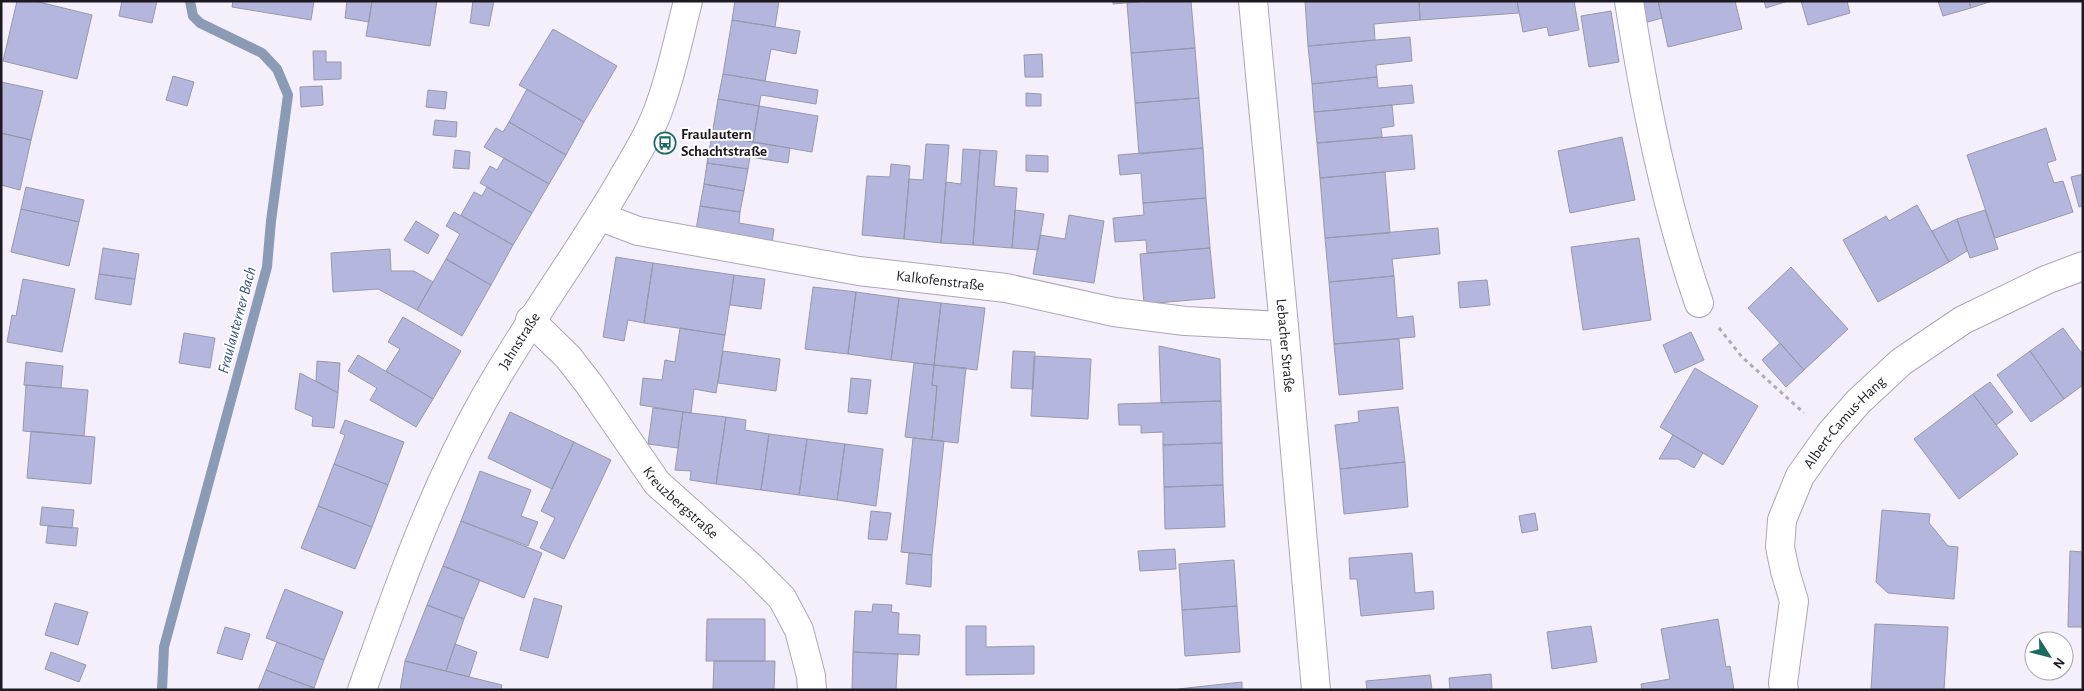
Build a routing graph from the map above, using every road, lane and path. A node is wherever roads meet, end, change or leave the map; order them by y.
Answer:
1 (688, 1) edge
2 (1253, 1) edge
3 (1629, 1) edge
4 (601, 217) junction
5 (2083, 266) edge
6 (1699, 302) joint
7 (530, 320) junction
8 (1284, 326) junction
9 (1830, 434) junction
10 (362, 690) edge
11 (812, 690) edge
12 (1316, 690) edge
13 (1784, 690) edge

1 - 4 street, Jahnstraße
2 - 8 street, Lebacher Straße
3 - 6 street
4 - 7 street, Jahnstraße
4 - 8 street, Kalkofenstraße
5 - 9 street, Albert-Camus-Hang
6 - 9 path
7 - 10 street, Jahnstraße
7 - 11 street, Kreuzbergstraße
8 - 12 street, Lebacher Straße
9 - 13 street, Albert-Camus-Hang

